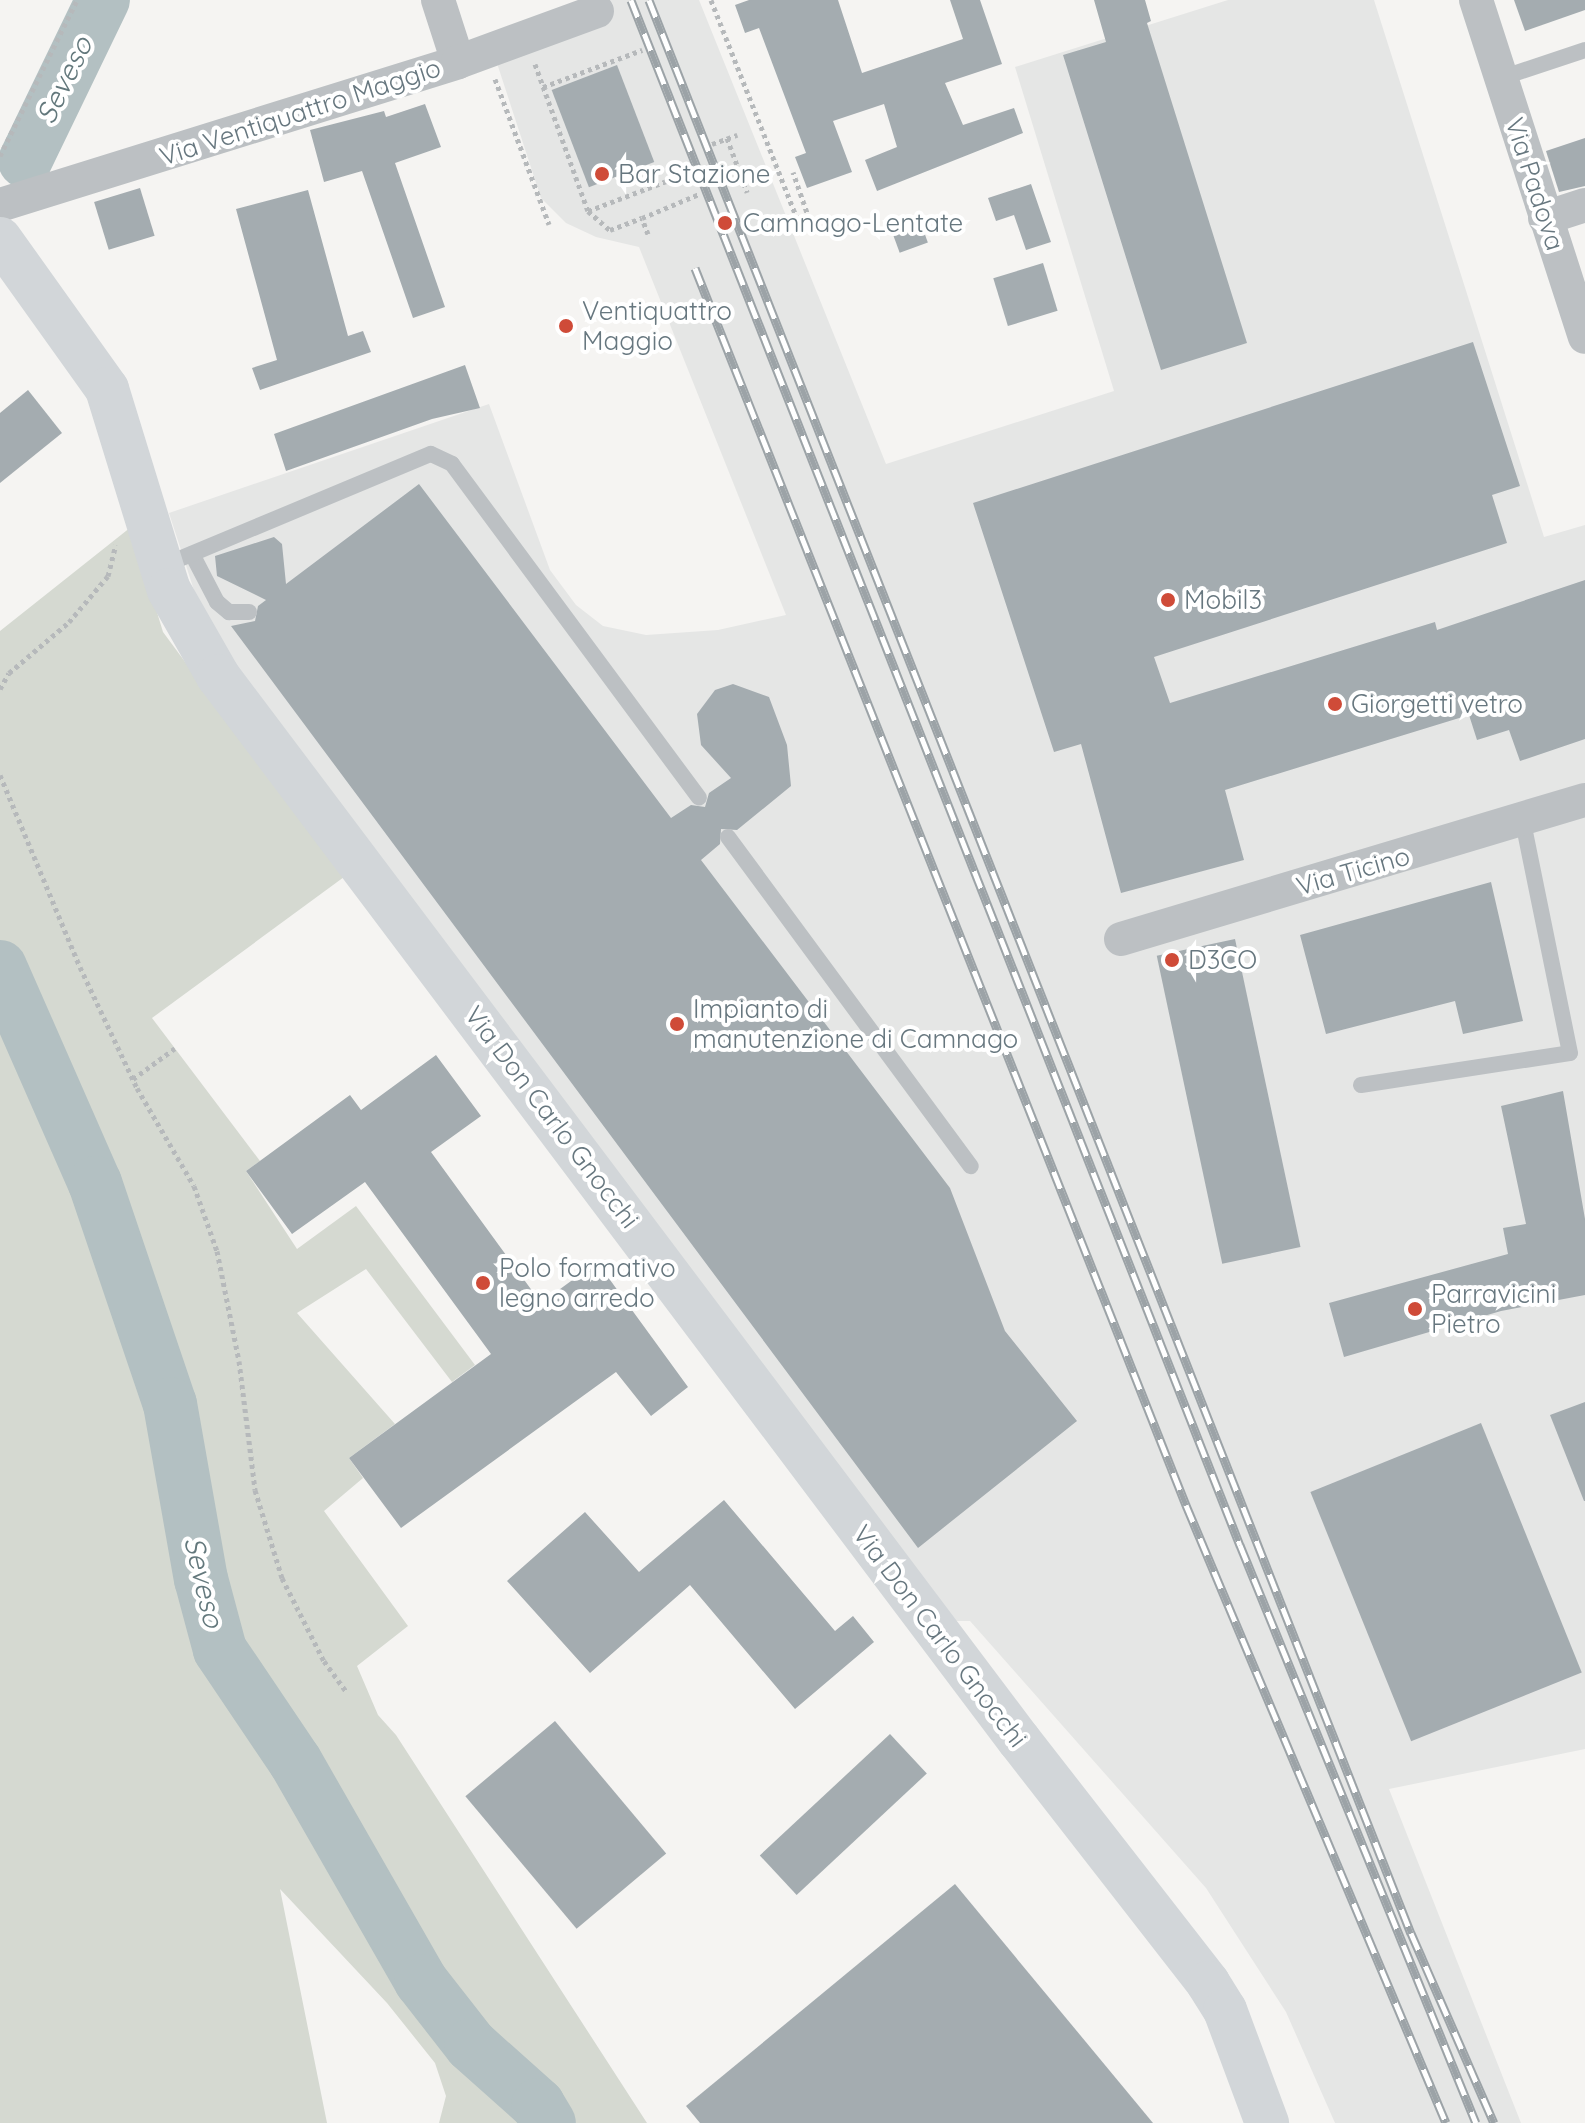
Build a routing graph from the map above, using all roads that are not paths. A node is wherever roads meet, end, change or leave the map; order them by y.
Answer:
1 (438, 0) edge
2 (1476, 0) edge
3 (597, 11) dead end
4 (1585, 50) edge
5 (458, 62) junction
6 (1501, 78) junction
7 (0, 205) edge
8 (1585, 205) edge
9 (1545, 218) junction
10 (0, 239) edge
11 (1585, 337) edge
12 (177, 560) junction
13 (249, 612) dead end
14 (699, 798) dead end
15 (1585, 800) edge
16 (1523, 821) junction
17 (728, 837) dead end
18 (1121, 939) dead end
19 (1361, 1085) dead end
20 (971, 1166) dead end
21 (1267, 2123) edge

1 - 5 street
2 - 6 street, Via Padova
3 - 5 street, Via Ventiquattro Maggio
4 - 6 lane
5 - 7 street, Via Ventiquattro Maggio
6 - 9 street, Via Padova
8 - 9 street
9 - 11 street, Via Padova
10 - 12 street, Via Don Carlo Gnocchi
12 - 13 lane
12 - 14 lane
12 - 21 street, Via Don Carlo Gnocchi
15 - 16 street, Via Ticino
16 - 18 street, Via Ticino
16 - 19 lane
17 - 20 lane

